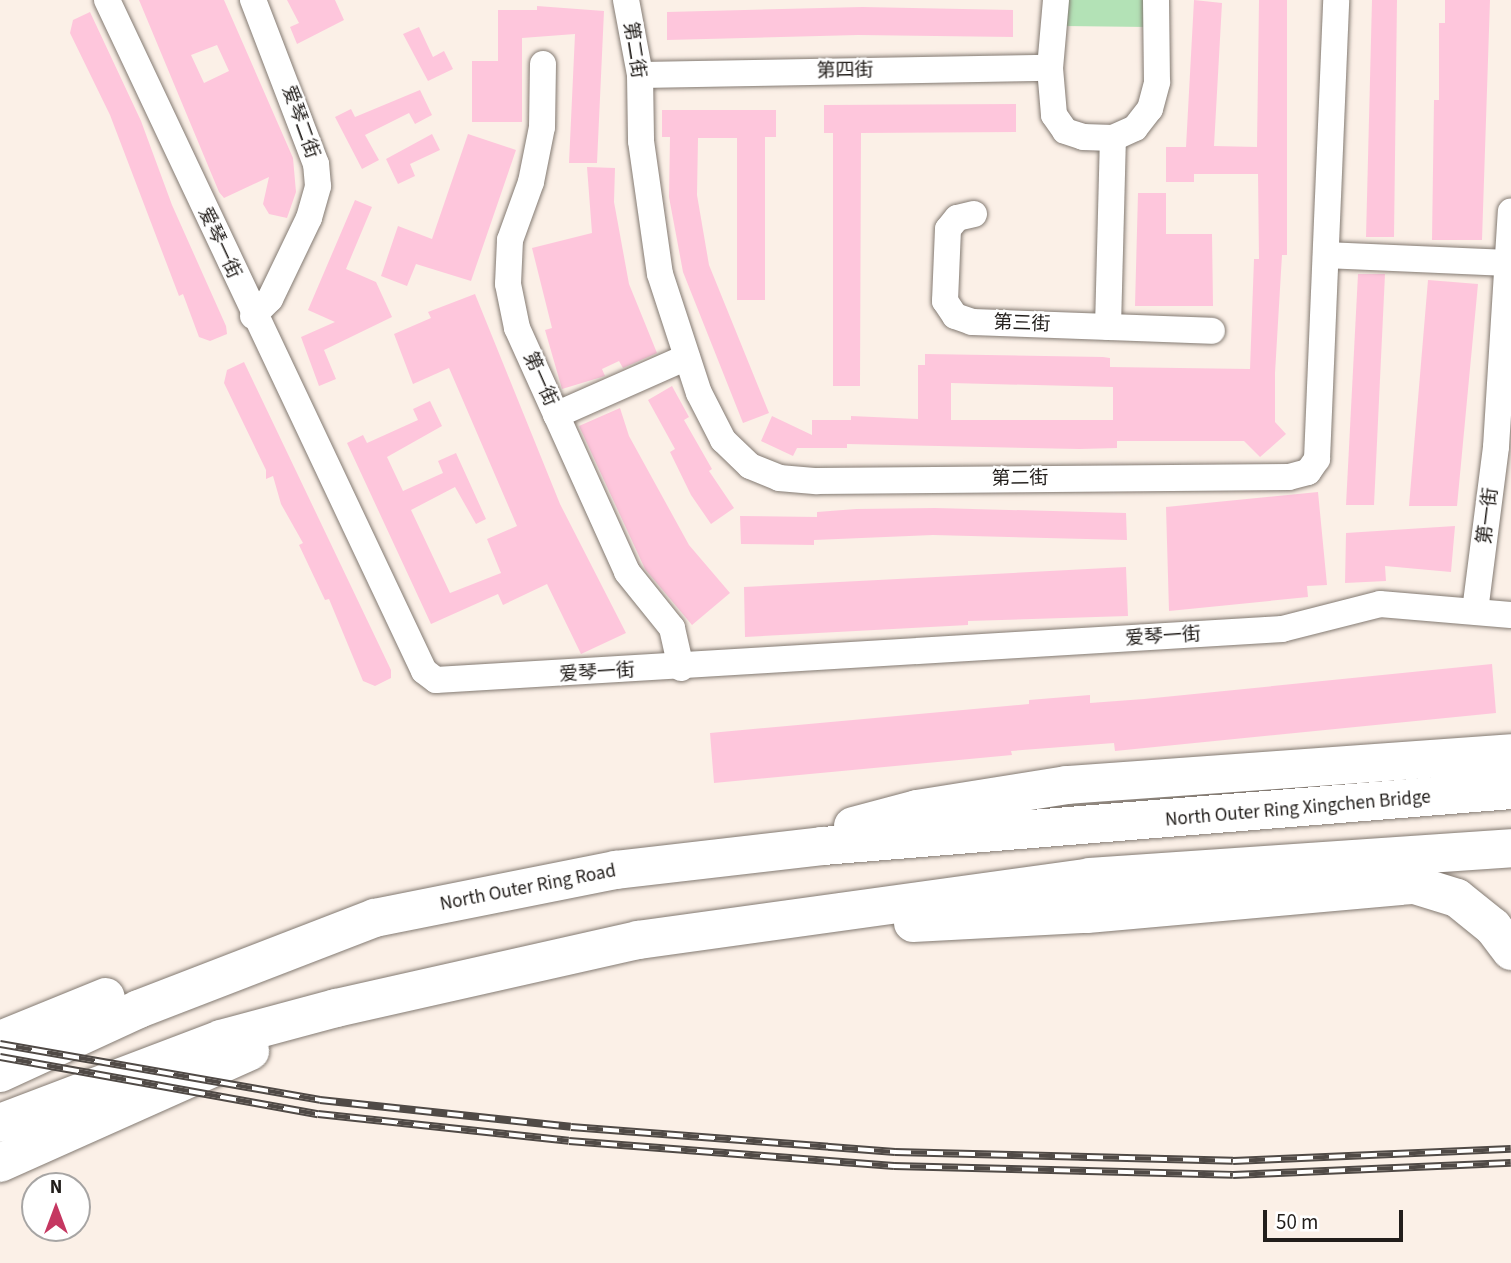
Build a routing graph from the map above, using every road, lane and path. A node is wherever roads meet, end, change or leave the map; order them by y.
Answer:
1 (107, 0) edge
2 (253, 0) edge
3 (626, 0) edge
4 (1056, 0) edge
5 (1156, 0) edge
6 (1336, 0) edge
7 (543, 64) dead end
8 (1050, 68) junction
9 (640, 75) junction
10 (1113, 138) junction
11 (1511, 211) edge
12 (974, 214) dead end
13 (1326, 255) junction
14 (1507, 263) junction
15 (253, 316) junction
16 (1108, 327) junction
17 (1212, 331) dead end
18 (687, 358) junction
19 (556, 415) junction
20 (1475, 611) junction
21 (1511, 615) edge
22 (681, 668) junction
23 (1511, 753) edge
24 (1511, 790) edge
25 (1086, 826) joint
26 (1511, 848) edge
27 (745, 855) junction
28 (376, 918) junction
29 (746, 924) junction
30 (1511, 951) edge
31 (336, 1008) junction
32 (0, 1040) edge
33 (0, 1073) edge
34 (13, 1117) edge
35 (0, 1163) edge

1 - 15 street, 爱琴一街
2 - 15 street, 爱琴二街
3 - 9 street, 第二街
4 - 8 street
5 - 10 street
6 - 13 street, 第二街
7 - 19 street, 第一街
8 - 9 street, 第四街
8 - 10 street
9 - 18 street, 第二街
10 - 16 street
11 - 14 street, 第一街
12 - 16 street, 第三街
13 - 14 street
13 - 18 street, 第二街
14 - 20 street, 第一街
15 - 22 street, 爱琴一街
16 - 17 street, 第三街
18 - 19 street
19 - 22 street, 第一街
20 - 21 street, 爱琴一街
20 - 22 street, 爱琴一街
23 - 27 highway
24 - 25 highway, North Outer Ring Xingchen Bridge
25 - 27 highway, North Outer Ring Road
26 - 29 highway
27 - 28 highway, North Outer Ring Road
28 - 32 highway
28 - 33 highway, North Outer Ring Road
29 - 30 highway
29 - 31 highway
31 - 34 highway
31 - 35 highway

